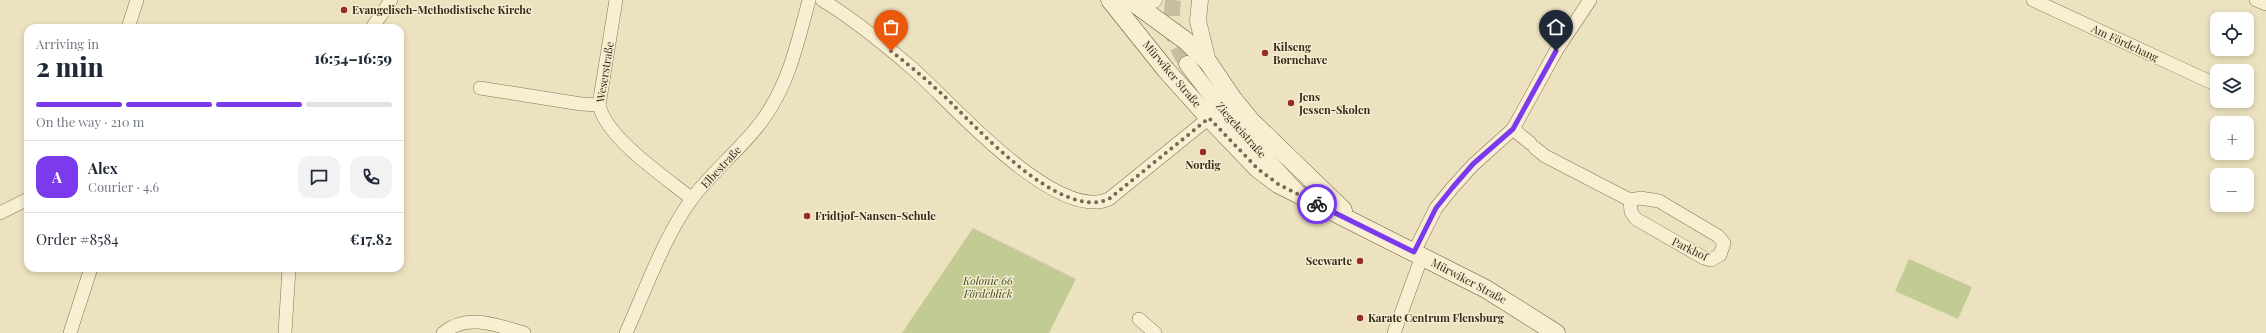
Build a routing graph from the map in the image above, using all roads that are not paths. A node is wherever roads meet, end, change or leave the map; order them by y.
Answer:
1 (137, 0) edge
2 (391, 0) edge
3 (616, 0) edge
4 (809, 0) edge
5 (822, 0) edge
6 (1110, 0) edge
7 (1131, 0) edge
8 (1154, 0) edge
9 (1200, 0) edge
10 (1590, 0) edge
11 (2032, 0) edge
12 (2256, 0) edge
13 (2266, 4) edge
14 (129, 24) edge
15 (375, 24) edge
16 (1208, 62) junction
17 (1187, 64) tunnel mouth
18 (2210, 82) edge
19 (480, 88) dead end
20 (599, 105) junction
21 (1209, 118) junction
22 (1513, 129) junction
23 (1298, 194) junction
24 (692, 199) junction
25 (1630, 200) junction
26 (24, 201) edge
27 (0, 213) edge
28 (1356, 223) junction
29 (1418, 254) junction
30 (90, 272) edge
31 (289, 272) edge
32 (1140, 319) dead end
33 (70, 333) edge
34 (284, 333) edge
35 (443, 333) edge
36 (524, 333) edge
37 (626, 333) edge
38 (1155, 333) edge
39 (1394, 333) edge
40 (1556, 333) edge

1 - 14 street
2 - 15 street
3 - 20 street, Weserstraße
4 - 24 street, Elbestraße
5 - 21 street
6 - 21 main road, Mürwiker Straße
7 - 8 street
7 - 16 main road, Mürwiker Straße
9 - 16 street
10 - 22 street
11 - 18 street, Am Fördehang
12 - 13 street
16 - 28 main road, Mürwiker Straße
17 - 23 street, Ziegeleistraße
19 - 20 street
20 - 24 street, Weserstraße
21 - 23 main road, Mürwiker Straße
22 - 25 street, Parkhof
22 - 29 street
23 - 28 main road, Mürwiker Straße
24 - 37 street, Elbestraße
25 - 25 street, Parkhof
26 - 27 street
28 - 29 main road, Mürwiker Straße
29 - 39 street
29 - 40 main road, Mürwiker Straße
30 - 33 street
31 - 34 street
32 - 38 street
35 - 36 street

